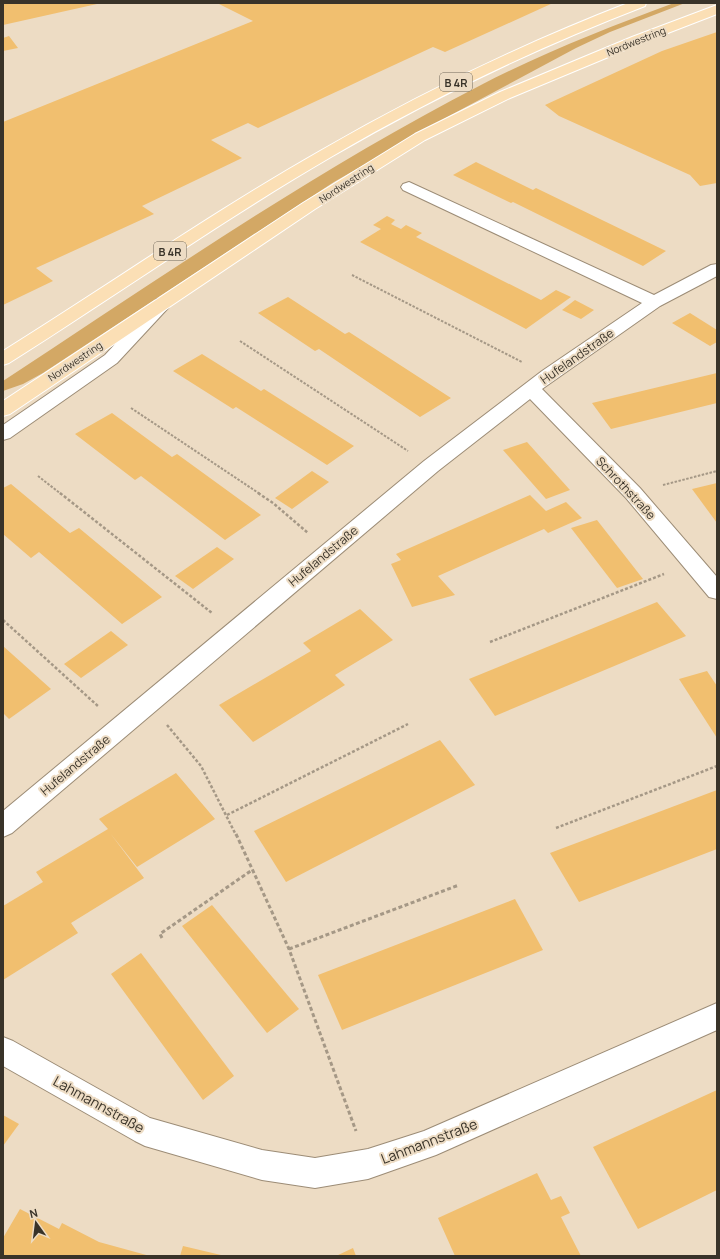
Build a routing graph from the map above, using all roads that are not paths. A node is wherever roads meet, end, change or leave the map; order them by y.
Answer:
1 (640, 3) edge
2 (717, 9) edge
3 (409, 187) dead end
4 (717, 269) edge
5 (654, 302) junction
6 (163, 303) junction
7 (3, 359) edge
8 (531, 389) junction
9 (3, 410) edge
10 (3, 434) edge
11 (717, 591) edge
12 (3, 826) edge
13 (717, 1016) edge
14 (3, 1051) edge

1 - 7 main road, B 4R
2 - 6 main road, Nordwestring / B 4R
3 - 5 street
4 - 5 street, Hufelandstraße
5 - 8 street, Hufelandstraße
6 - 9 main road, Nordwestring / B 4R
6 - 10 street
8 - 11 street, Schrothstraße
8 - 12 street, Hufelandstraße
13 - 14 street, Lahmannstraße

